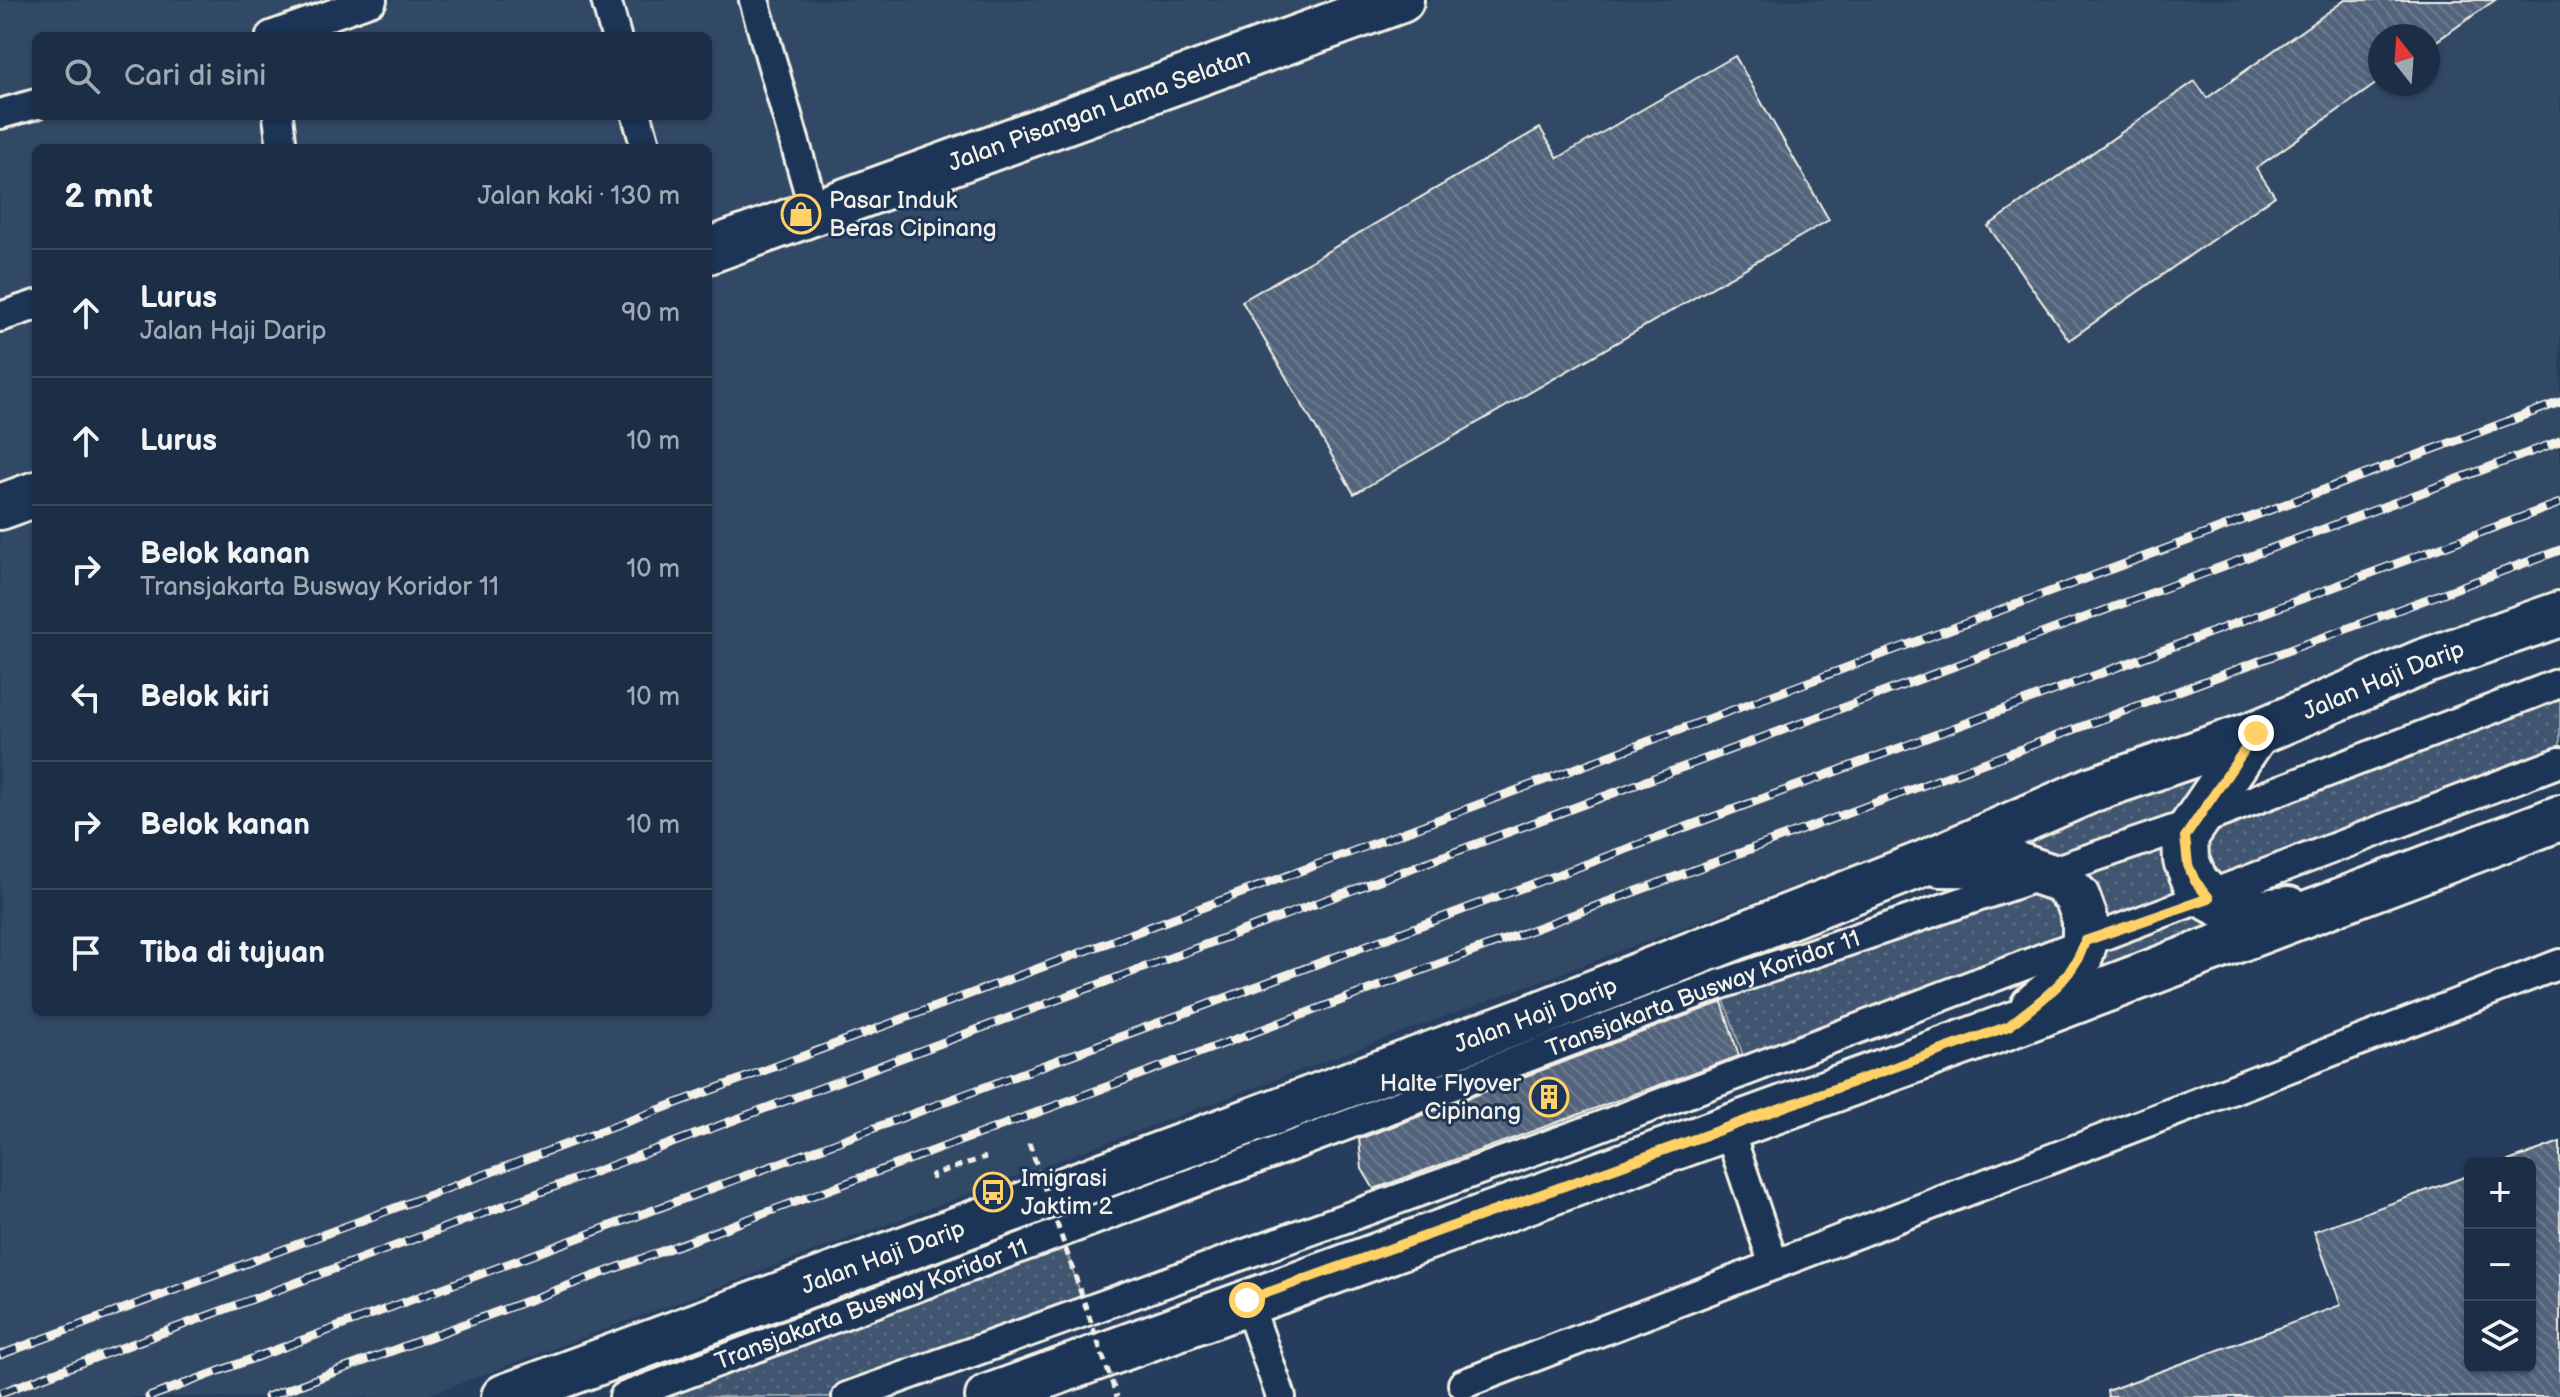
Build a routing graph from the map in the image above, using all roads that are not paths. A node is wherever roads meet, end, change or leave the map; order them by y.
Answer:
1 (372, 0) edge
2 (606, 0) edge
3 (754, 0) edge
4 (1371, 5) edge
5 (282, 32) edge
6 (615, 32) edge
7 (32, 105) edge
8 (0, 114) edge
9 (278, 120) edge
10 (638, 120) edge
11 (282, 144) edge
12 (645, 144) edge
13 (815, 213) junction
14 (712, 250) edge
15 (32, 306) edge
16 (0, 317) edge
17 (32, 495) edge
18 (0, 507) edge
19 (2560, 614) edge
20 (2560, 683) edge
21 (2256, 733) junction
22 (2560, 762) edge
23 (2560, 818) edge
24 (2194, 823) junction
25 (1925, 863) junction
26 (2043, 876) junction
27 (2209, 898) junction
28 (2327, 905) junction
29 (2085, 941) junction
30 (2560, 964) edge
31 (2009, 1026) junction
32 (1727, 1125) junction
33 (1774, 1265) junction
34 (1247, 1300) junction
35 (1463, 1384) dead end
36 (504, 1397) edge
37 (624, 1397) edge
38 (847, 1397) edge
39 (988, 1397) edge
40 (1281, 1397) edge

1 - 5 lane
2 - 6 lane
3 - 13 lane
4 - 13 main road, Jalan Pisangan Lama Selatan
7 - 8 lane
9 - 11 lane
10 - 12 lane
13 - 14 main road, Jalan Pisangan Lama Selatan
15 - 16 lane
17 - 18 main road
19 - 21 main road, Jalan Haji Darip
20 - 24 lane, Transjakarta Busway Koridor 11
21 - 24 main road
21 - 25 main road, Jalan Haji Darip
22 - 27 lane
23 - 28 main road
24 - 26 lane, Transjakarta Busway Koridor 11
24 - 27 main road
25 - 26 main road
25 - 36 main road, Jalan Haji Darip
26 - 29 main road
26 - 37 lane, Transjakarta Busway Koridor 11
27 - 28 main road
27 - 29 lane
28 - 31 main road
29 - 31 main road
29 - 38 lane
30 - 33 lane
31 - 32 main road
32 - 33 lane
32 - 34 main road
33 - 35 lane
34 - 39 main road
34 - 40 lane

